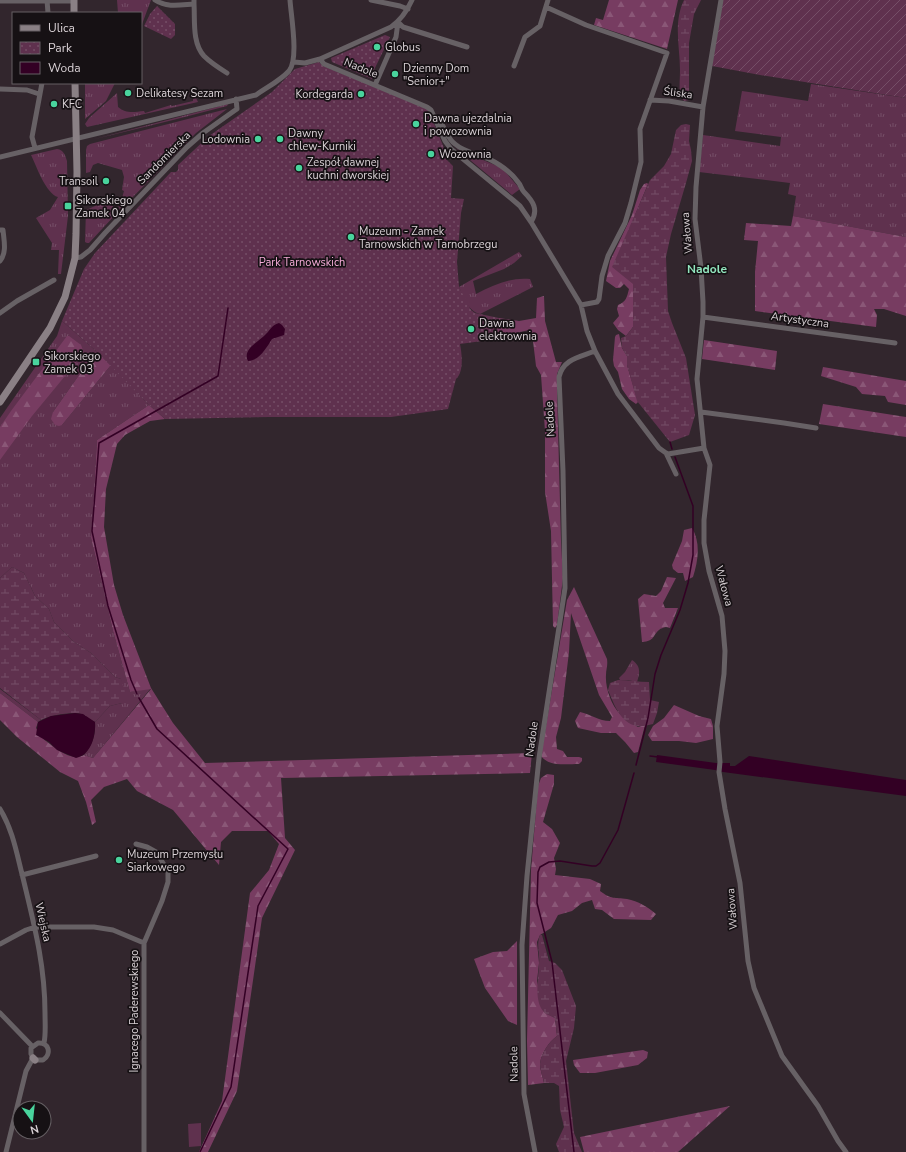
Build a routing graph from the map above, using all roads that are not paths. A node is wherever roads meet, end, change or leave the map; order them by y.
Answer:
1 (47, 0) edge
2 (74, 0) edge
3 (154, 0) edge
4 (291, 0) edge
5 (371, 0) edge
6 (412, 0) edge
7 (548, 0) edge
8 (721, 0) edge
9 (0, 1) edge
10 (194, 2) edge
11 (546, 7) junction
12 (408, 9) junction
13 (48, 12) edge
14 (74, 12) edge
15 (398, 22) junction
16 (467, 47) dead end
17 (320, 59) junction
18 (294, 62) junction
19 (514, 66) dead end
20 (227, 73) dead end
21 (42, 84) edge
22 (75, 84) edge
23 (375, 85) junction
24 (0, 89) edge
25 (39, 94) junction
26 (236, 100) junction
27 (650, 100) junction
28 (703, 107) junction
29 (435, 117) junction
30 (76, 139) junction
31 (35, 148) junction
32 (0, 157) edge
33 (531, 222) junction
34 (0, 230) edge
35 (75, 258) junction
36 (0, 261) edge
37 (54, 280) dead end
38 (580, 305) junction
39 (0, 313) edge
40 (703, 317) junction
41 (895, 343) dead end
42 (595, 351) junction
43 (0, 402) edge
44 (701, 412) junction
45 (816, 428) dead end
46 (704, 448) junction
47 (666, 453) junction
48 (676, 474) dead end
49 (0, 809) edge
50 (136, 844) dead end
51 (96, 856) dead end
52 (22, 875) junction
53 (35, 927) junction
54 (144, 943) junction
55 (0, 944) edge
56 (0, 1013) edge
57 (44, 1043) junction
58 (32, 1046) junction
59 (34, 1059) junction
60 (6, 1152) edge
61 (144, 1152) edge
62 (535, 1152) edge
63 (846, 1152) edge

1 - 2 street
1 - 9 street
1 - 13 street
2 - 14 street
3 - 10 street
4 - 18 street
5 - 12 street
6 - 12 street
7 - 11 street
8 - 28 street, Wałowa
10 - 20 street
11 - 19 street
11 - 27 street
12 - 15 street
15 - 16 street
15 - 17 street
15 - 23 street
17 - 18 street
17 - 23 street, Nadole
18 - 26 street
21 - 25 street
22 - 30 street
23 - 29 street, Nadole
24 - 25 street
25 - 31 street
26 - 30 street
26 - 35 street, Sandomierska
27 - 28 street, Śliska
27 - 38 street
28 - 40 street, Wałowa
29 - 33 street, Nadole
29 - 33 street
30 - 31 street
30 - 35 street
31 - 32 street
33 - 38 street, Nadole
34 - 36 street
35 - 43 street
37 - 39 street
38 - 42 street, Nadole
40 - 41 street, Artystyczna
40 - 44 street, Wałowa
42 - 47 street, Nadole
42 - 62 street, Nadole
44 - 45 street
44 - 46 street, Wałowa
46 - 47 street
46 - 63 street, Wałowa
47 - 48 street, Nadole
49 - 52 street, Wiejska
50 - 54 street, Ignacego Paderewskiego
51 - 52 street
52 - 53 street, Wiejska
53 - 54 street
53 - 55 street
53 - 57 street, Wiejska
54 - 61 street, Ignacego Paderewskiego
56 - 58 street
57 - 58 street
57 - 59 street
58 - 59 street
59 - 60 street

